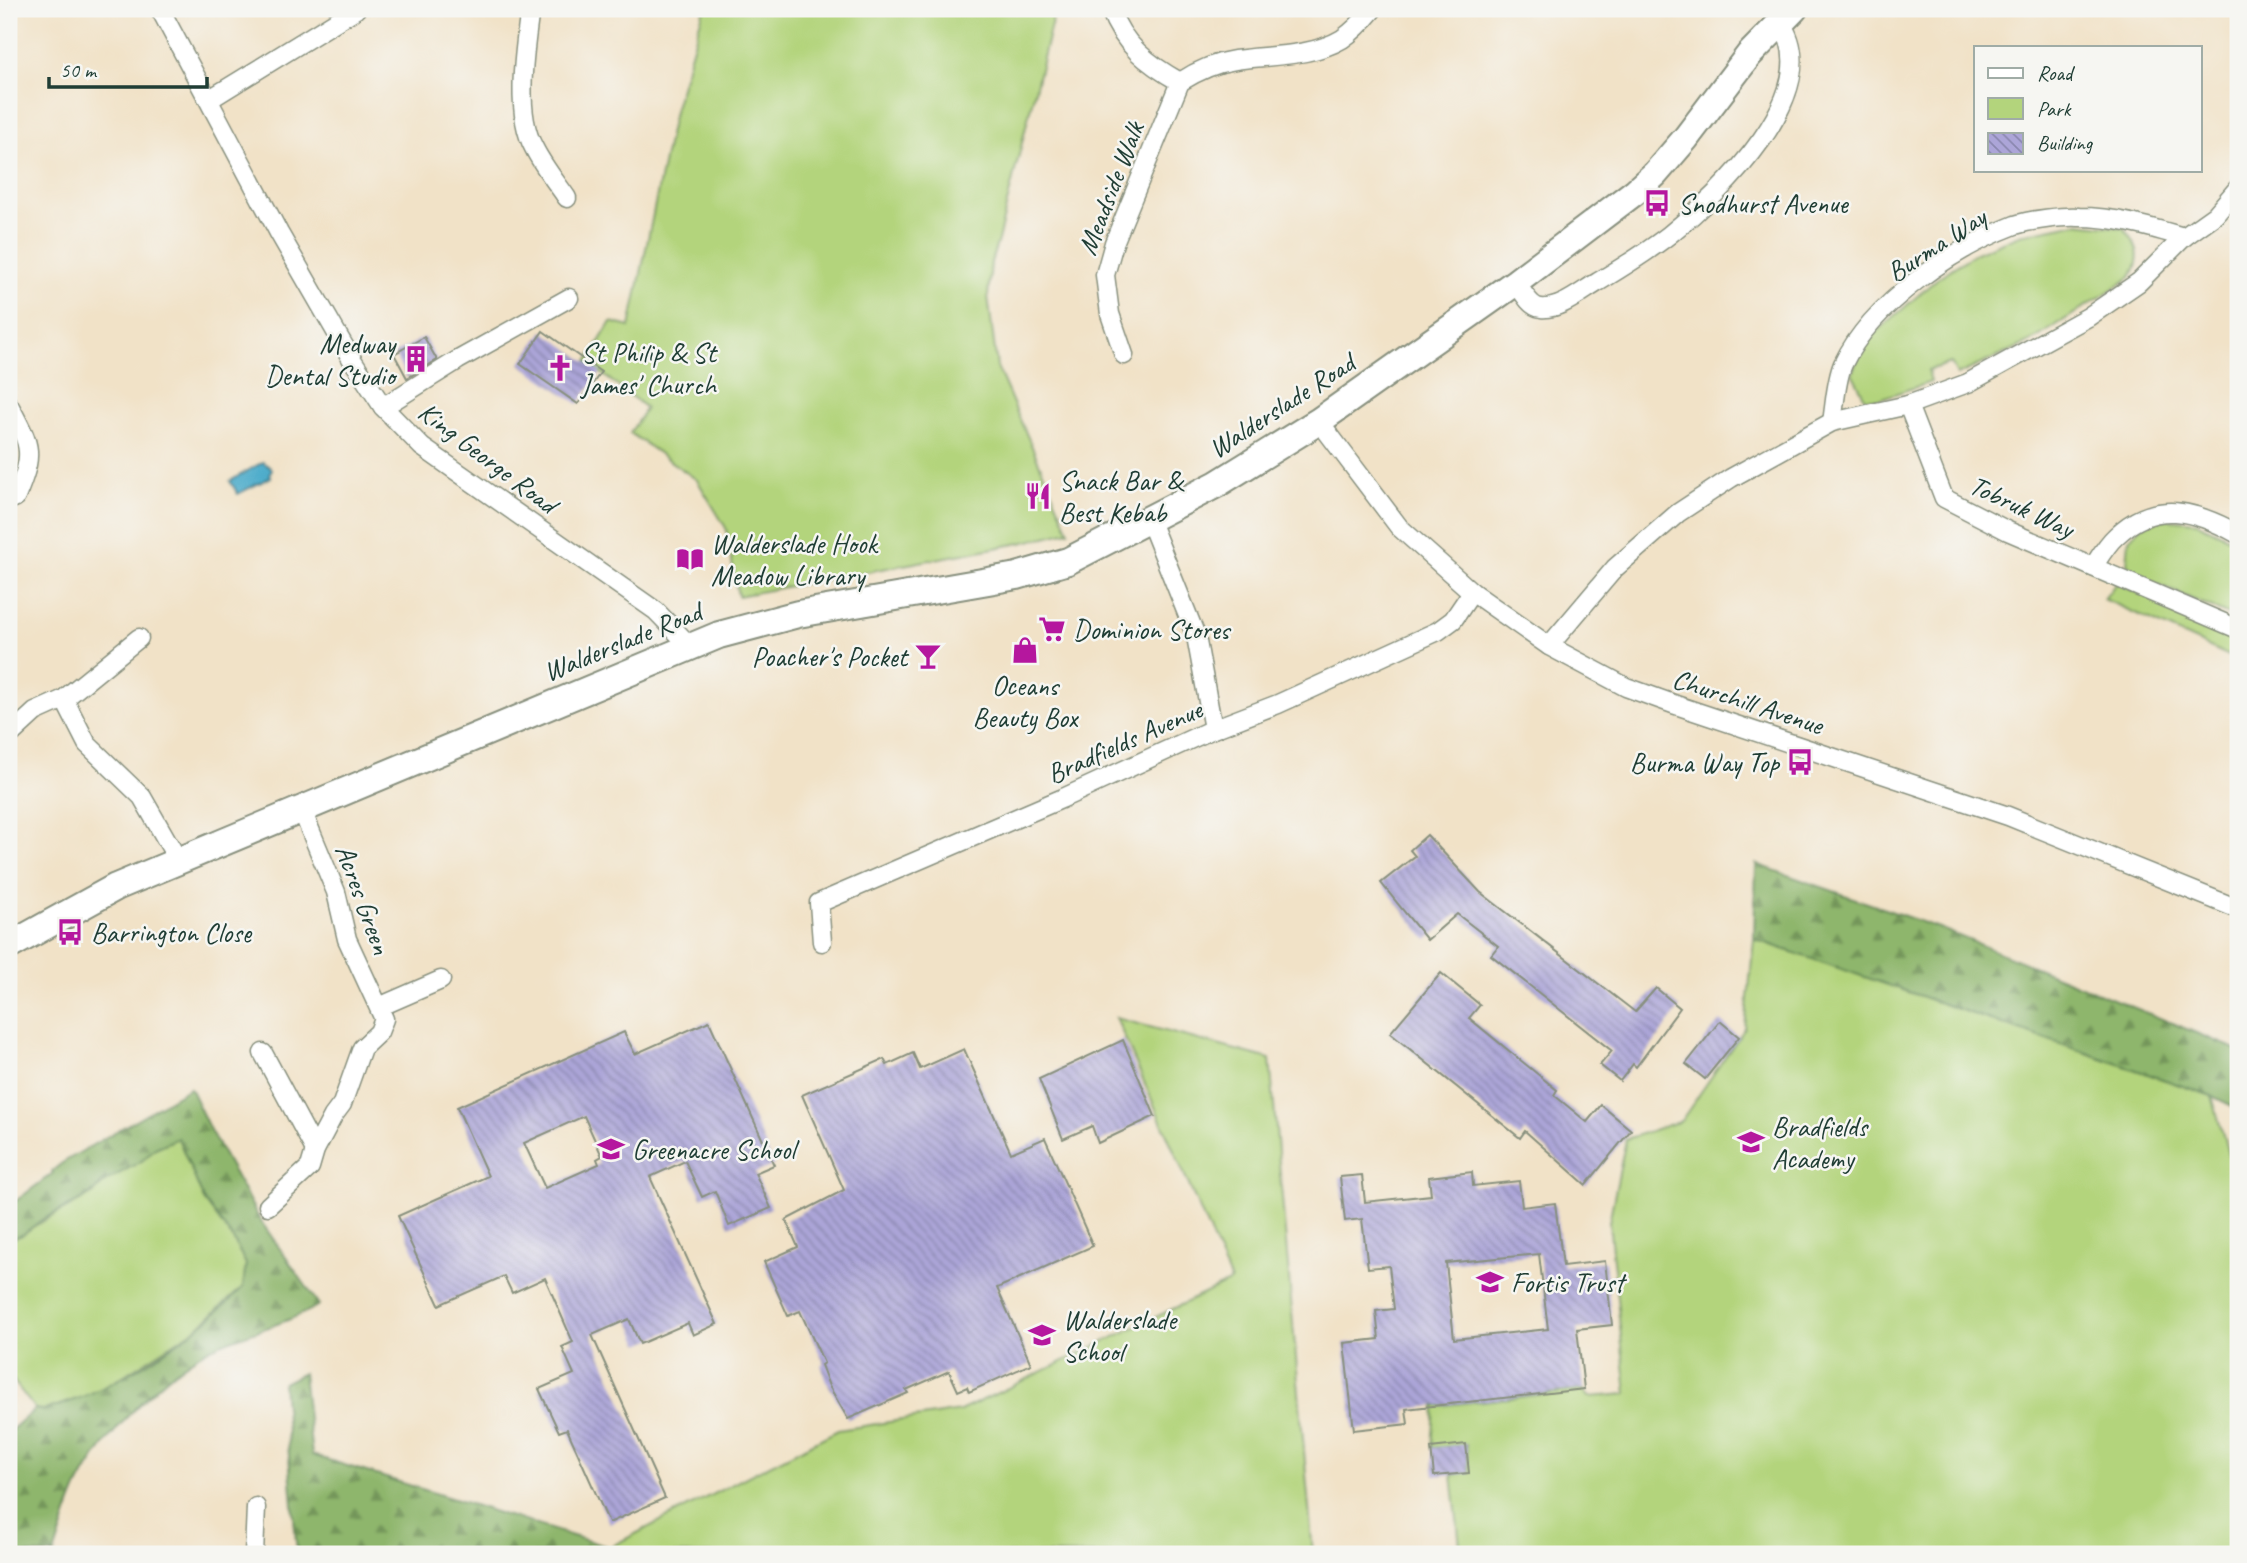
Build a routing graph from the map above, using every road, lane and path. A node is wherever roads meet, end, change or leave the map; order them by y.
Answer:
1 (160, 9) edge
2 (356, 9) edge
3 (530, 9) edge
4 (1110, 9) edge
5 (1373, 9) edge
6 (1787, 15) edge
7 (1180, 82) junction
8 (209, 99) junction
9 (2238, 188) edge
10 (567, 198) dead end
11 (2184, 237) junction
12 (1516, 282) junction
13 (569, 298) dead end
14 (1124, 355) dead end
15 (9, 405) edge
16 (1908, 405) junction
17 (383, 407) junction
18 (1319, 421) junction
19 (1832, 422) junction
20 (9, 500) edge
21 (1150, 521) junction
22 (2238, 534) edge
23 (2093, 567) junction
24 (1472, 592) junction
25 (2238, 629) edge
26 (139, 638) dead end
27 (690, 646) junction
28 (1549, 646) junction
29 (64, 699) junction
30 (1213, 729) junction
31 (9, 736) edge
32 (301, 808) junction
33 (178, 860) junction
34 (2238, 909) edge
35 (821, 942) dead end
36 (9, 946) edge
37 (441, 980) dead end
38 (379, 1007) junction
39 (263, 1053) dead end
40 (315, 1150) junction
41 (268, 1206) dead end
42 (256, 1507) dead end
43 (254, 1554) edge

1 - 8 street, King George Road
2 - 8 street
3 - 10 street
4 - 7 street
5 - 7 street
6 - 12 street, Walderslade Road
6 - 12 street, Walderslade Road
7 - 14 street, Meadside Walk
8 - 17 street, King George Road
9 - 11 street
11 - 16 street
11 - 19 street, Burma Way
12 - 18 street, Walderslade Road
13 - 17 street
15 - 20 street
16 - 19 street
16 - 23 street, Tobruk Way
17 - 27 street, King George Road
18 - 21 street, Walderslade Road
18 - 24 street, Churchill Avenue
19 - 28 street
21 - 27 street, Walderslade Road
21 - 30 street
22 - 23 street, Tobruk Way
23 - 25 street, Tobruk Way
24 - 28 street, Churchill Avenue
24 - 30 street, Bradfields Avenue
26 - 29 street
27 - 32 street, Walderslade Road
28 - 34 street, Churchill Avenue
29 - 31 street
29 - 33 street
30 - 35 street, Bradfields Avenue
32 - 33 street, Walderslade Road
32 - 38 street, Acres Green
33 - 36 street, Walderslade Road
37 - 38 street
38 - 40 street
39 - 40 street
40 - 41 street
42 - 43 street

